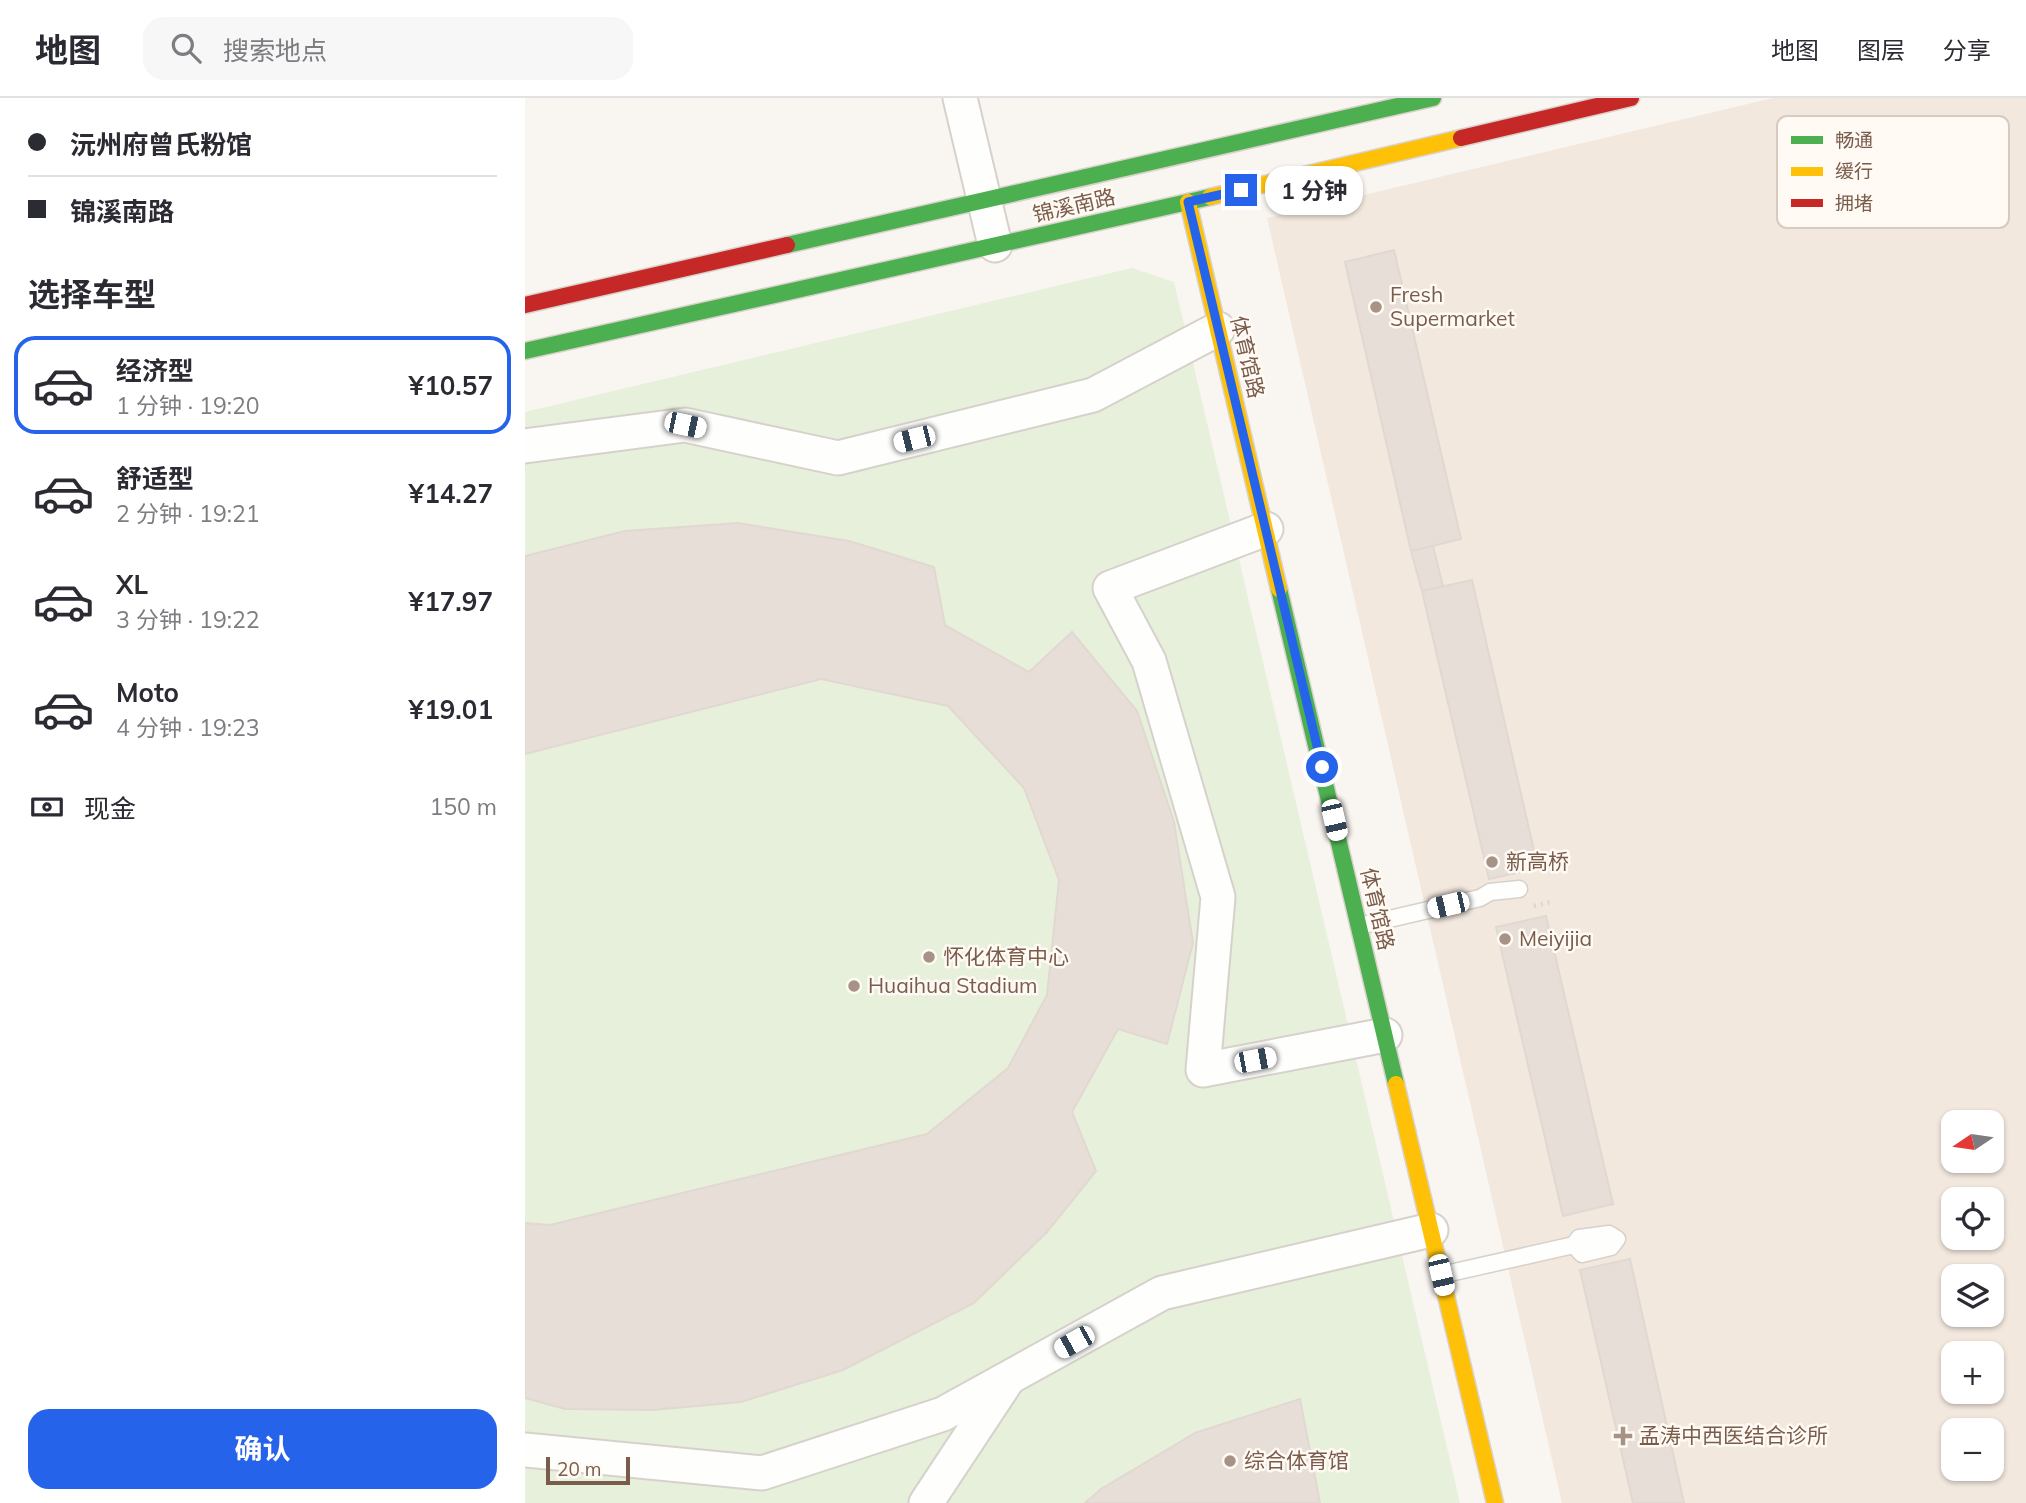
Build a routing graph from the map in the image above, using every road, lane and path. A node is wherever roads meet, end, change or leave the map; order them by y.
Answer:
1 (960, 98) edge
2 (1433, 98) edge
3 (1631, 98) edge
4 (1378, 104) edge
5 (1335, 109) edge
6 (985, 201) junction
7 (1188, 202) junction
8 (995, 245) junction
9 (525, 305) edge
10 (1218, 329) junction
11 (525, 351) edge
12 (525, 446) edge
13 (1266, 529) junction
14 (1481, 898) dead end
15 (1359, 926) junction
16 (1385, 1035) junction
17 (1431, 1230) junction
18 (1574, 1245) dead end
19 (1441, 1275) junction
20 (1008, 1378) junction
21 (525, 1450) edge
22 (926, 1503) edge
23 (1495, 1503) edge

1 - 6 street
2 - 4 main road, 锦溪南路
3 - 7 main road, 锦溪南路
4 - 5 main road, 锦溪南路
5 - 6 main road, 锦溪南路
6 - 8 street
6 - 9 main road, 锦溪南路
7 - 8 main road, 锦溪南路
7 - 10 main road, 体育馆路
8 - 11 main road, 锦溪南路
10 - 12 street
10 - 13 main road, 体育馆路
13 - 15 main road, 体育馆路
13 - 16 street
14 - 15 lane
15 - 16 main road, 体育馆路
16 - 17 main road, 体育馆路
17 - 19 main road, 体育馆路
17 - 20 street
18 - 19 lane
19 - 23 main road, 体育馆路
20 - 21 street
20 - 22 street

